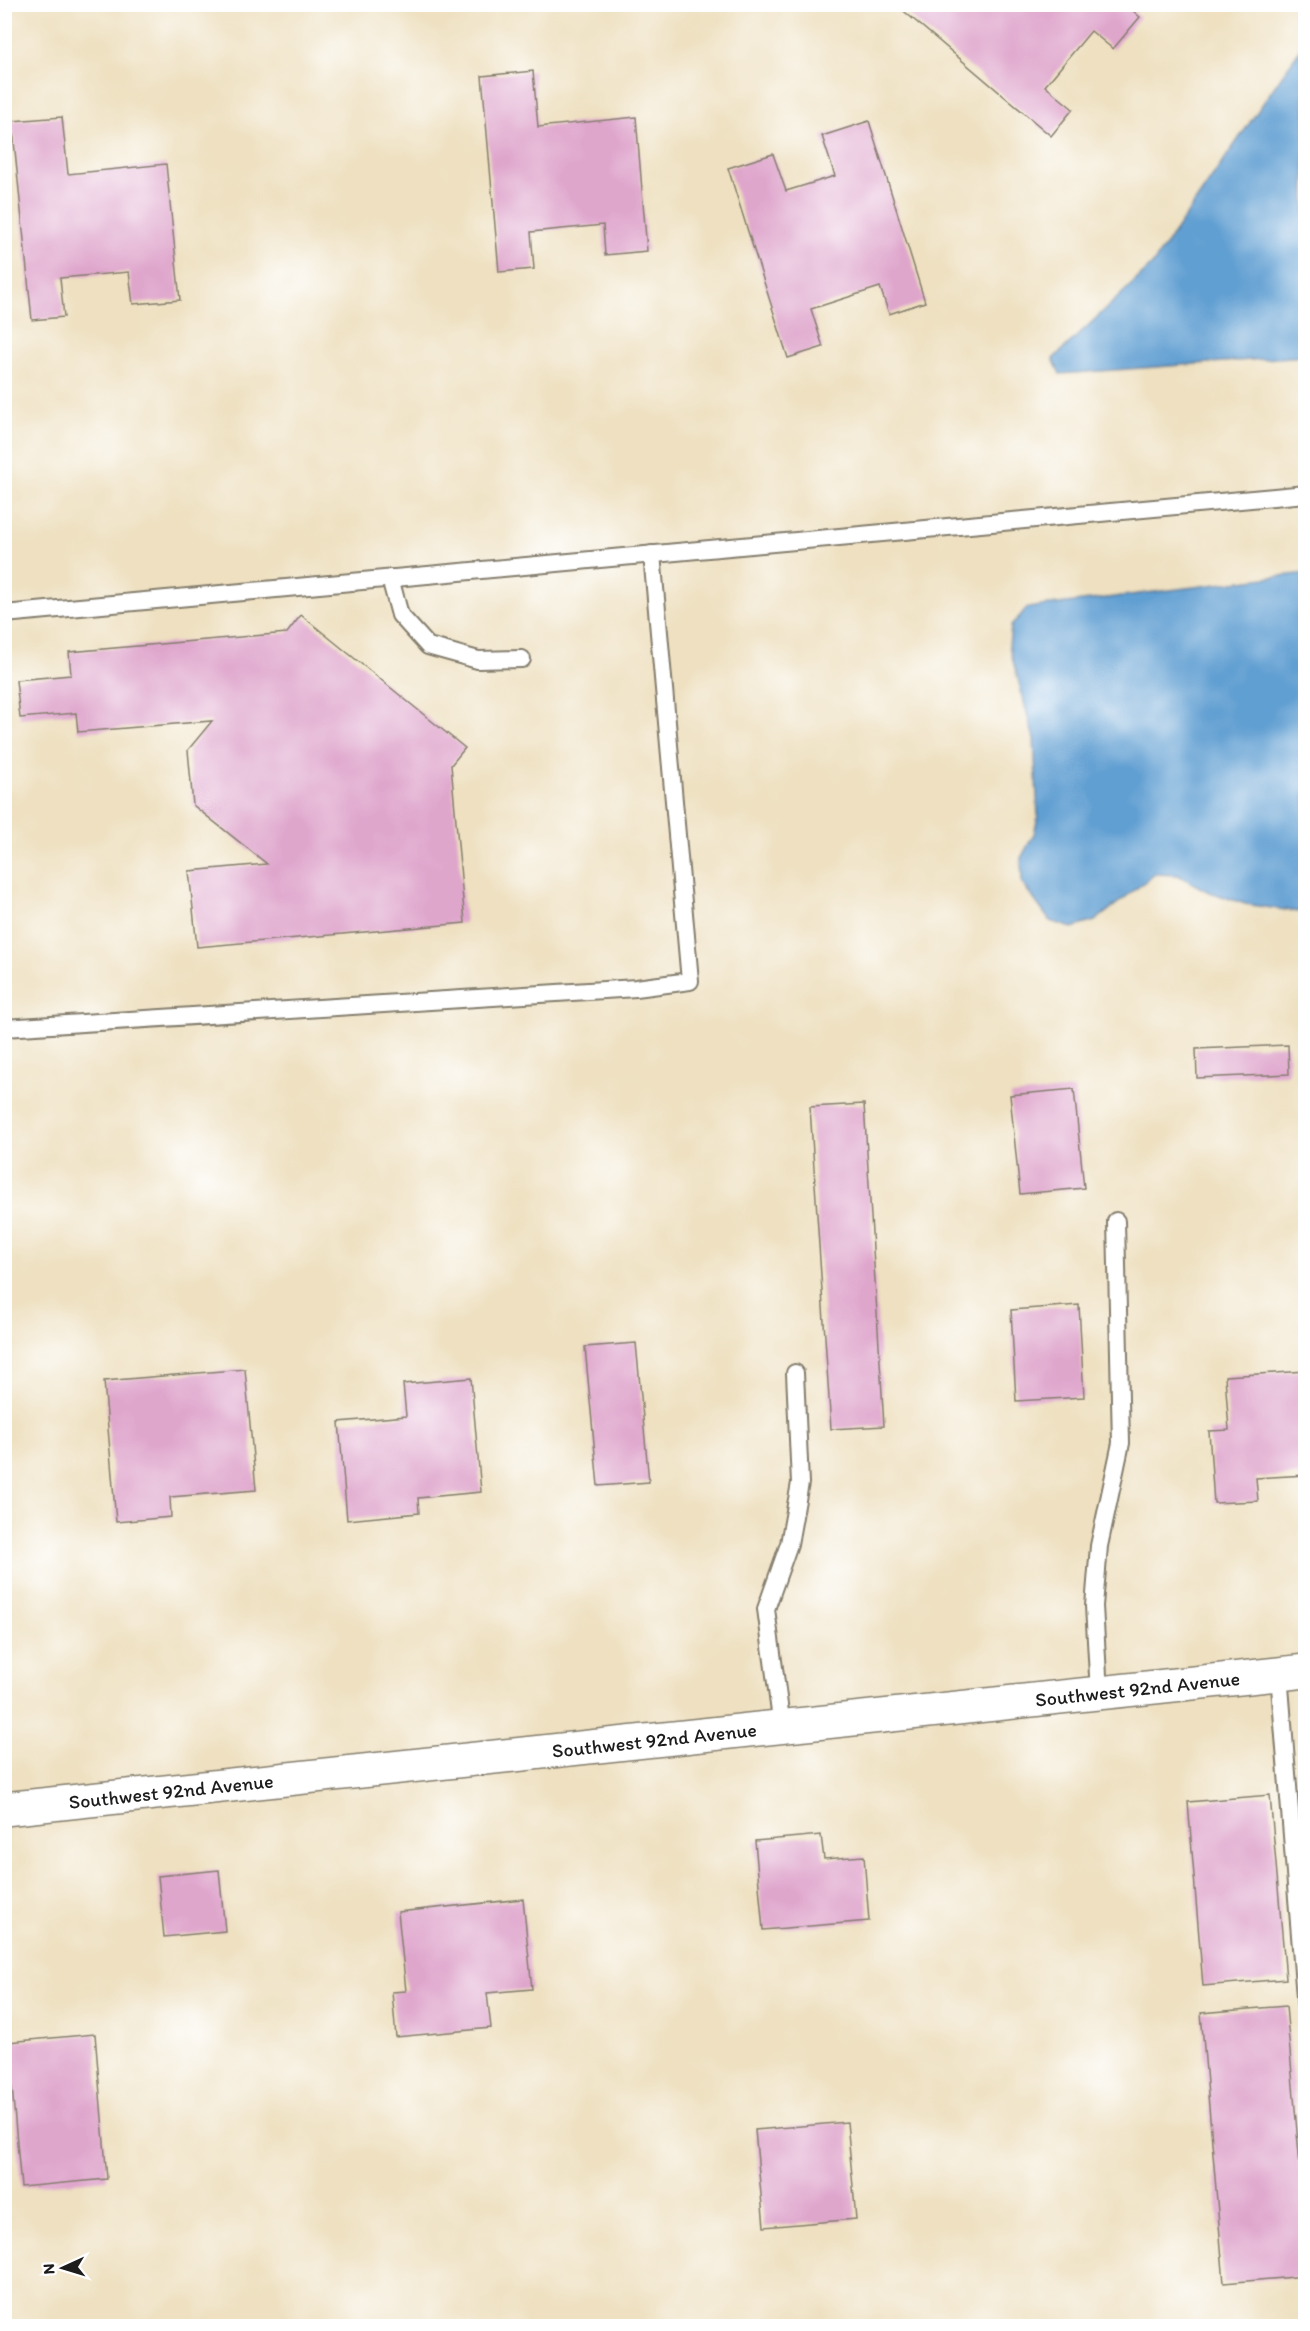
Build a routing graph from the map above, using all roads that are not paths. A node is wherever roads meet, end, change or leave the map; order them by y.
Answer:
1 (1305, 494) edge
2 (652, 554) junction
3 (390, 578) junction
4 (4, 614) edge
5 (522, 659) dead end
6 (4, 1028) edge
7 (1116, 1221) dead end
8 (795, 1373) dead end
9 (1292, 1672) edge
10 (1099, 1693) junction
11 (782, 1727) junction
12 (4, 1809) edge
13 (1305, 2010) edge

1 - 2 lane
2 - 3 lane
2 - 6 lane
3 - 4 lane
3 - 5 lane
7 - 10 lane
8 - 11 lane
9 - 10 street, Southwest 92nd Avenue
9 - 13 lane
10 - 11 street, Southwest 92nd Avenue
11 - 12 street, Southwest 92nd Avenue

